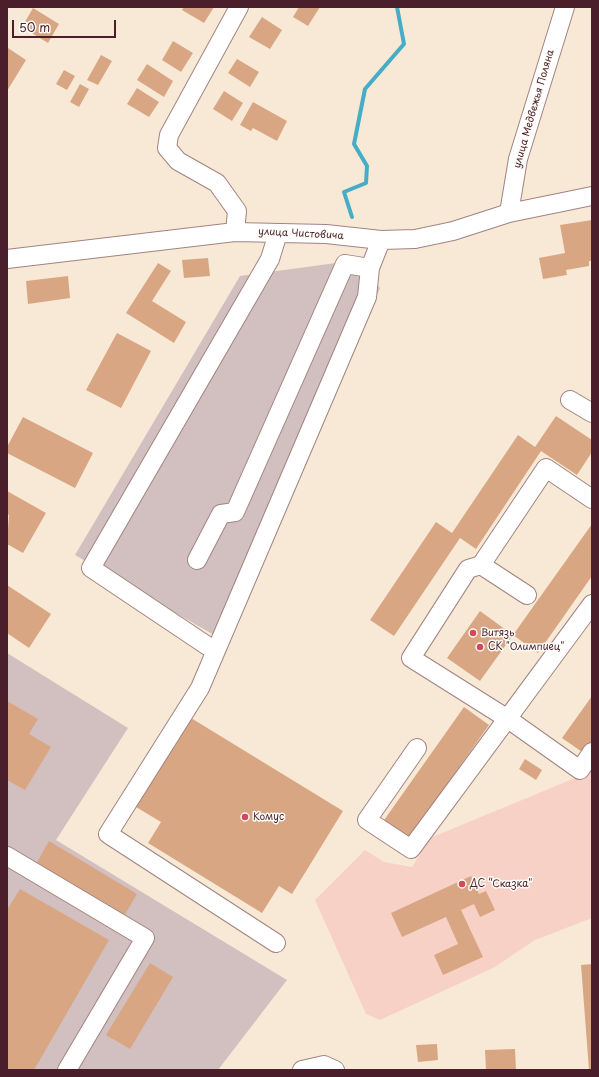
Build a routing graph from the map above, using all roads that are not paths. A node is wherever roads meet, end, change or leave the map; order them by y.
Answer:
1 (239, 7) edge
2 (565, 7) edge
3 (592, 196) edge
4 (509, 213) junction
5 (235, 232) junction
6 (278, 233) junction
7 (382, 240) junction
8 (7, 259) edge
9 (370, 268) junction
10 (570, 400) dead end
11 (592, 413) edge
12 (592, 499) edge
13 (197, 560) dead end
14 (481, 565) junction
15 (527, 595) dead end
16 (592, 604) edge
17 (215, 651) junction
18 (508, 719) junction
19 (417, 748) dead end
20 (592, 752) edge
21 (7, 856) edge
22 (276, 943) dead end
23 (67, 1070) edge
24 (302, 1070) edge
25 (335, 1070) edge

1 - 5 street
2 - 4 street, улица Медвежья Поляна
3 - 4 street, улица Чистовича
4 - 7 street, улица Чистовича
5 - 6 street, улица Чистовича
5 - 8 street, улица Чистовича
6 - 7 street, улица Чистовича
6 - 17 street
7 - 9 street
9 - 13 street
9 - 17 street
10 - 11 street
12 - 14 street
14 - 15 street
14 - 18 street
16 - 18 street
17 - 22 street
18 - 19 street
18 - 20 street
21 - 23 street
24 - 25 street

